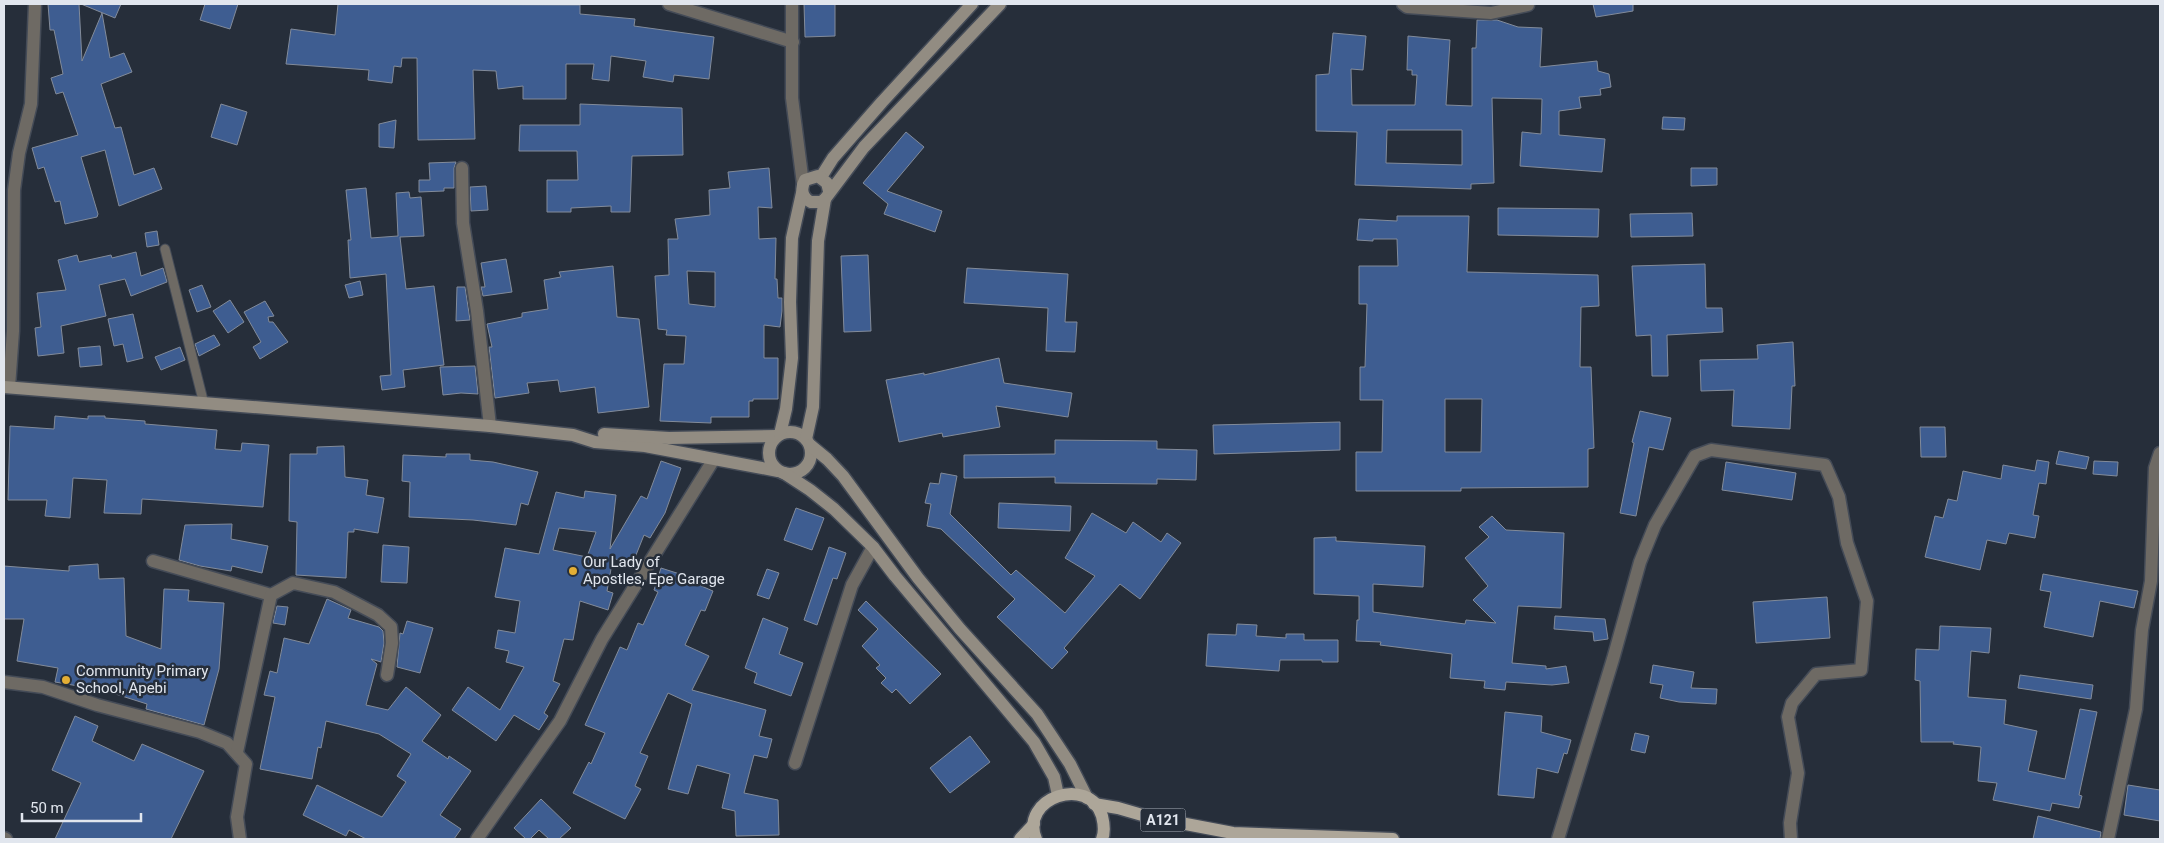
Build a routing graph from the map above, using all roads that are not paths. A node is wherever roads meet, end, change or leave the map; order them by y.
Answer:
1 (35, 4) edge
2 (669, 4) edge
3 (792, 4) edge
4 (972, 4) edge
5 (1000, 4) edge
6 (1403, 4) edge
7 (1528, 5) edge
8 (793, 42) junction
9 (462, 168) dead end
10 (821, 177) junction
11 (803, 188) junction
12 (827, 195) junction
13 (165, 249) dead end
14 (6, 387) edge
15 (204, 404) junction
16 (490, 426) junction
17 (573, 435) junction
18 (778, 435) junction
19 (808, 442) junction
20 (2160, 453) edge
21 (714, 459) junction
22 (781, 472) junction
23 (873, 547) junction
24 (153, 561) dead end
25 (270, 594) junction
26 (387, 675) dead end
27 (4, 682) edge
28 (237, 752) junction
29 (795, 763) dead end
30 (1058, 795) junction
31 (1091, 801) junction
32 (1034, 824) junction
33 (1233, 833) junction
34 (236, 837) edge
35 (477, 839) edge
36 (1020, 839) edge
37 (1036, 839) edge
38 (1102, 839) edge
39 (1210, 839) edge
40 (1393, 839) edge
41 (1558, 839) edge
42 (1791, 839) edge
43 (2108, 839) edge

1 - 14 street
2 - 8 street
3 - 8 street
4 - 10 street
5 - 12 street
6 - 7 street
8 - 11 street
9 - 16 street
10 - 11 street
10 - 12 street
11 - 12 street
11 - 18 street
12 - 19 street
13 - 15 lane
14 - 15 street
15 - 16 street
16 - 17 street
17 - 18 street
17 - 21 street
18 - 19 street
18 - 22 street
19 - 22 street
19 - 31 street
20 - 43 street
21 - 22 street
21 - 35 street
22 - 23 street
23 - 29 street
23 - 30 street
24 - 25 street
25 - 26 street
25 - 28 street
27 - 28 street
28 - 34 street
30 - 31 main road
30 - 32 main road
31 - 33 main road, A121
31 - 38 main road
32 - 36 main road
32 - 37 main road
33 - 39 main road, A121
33 - 40 main road, A121
41 - 42 street

